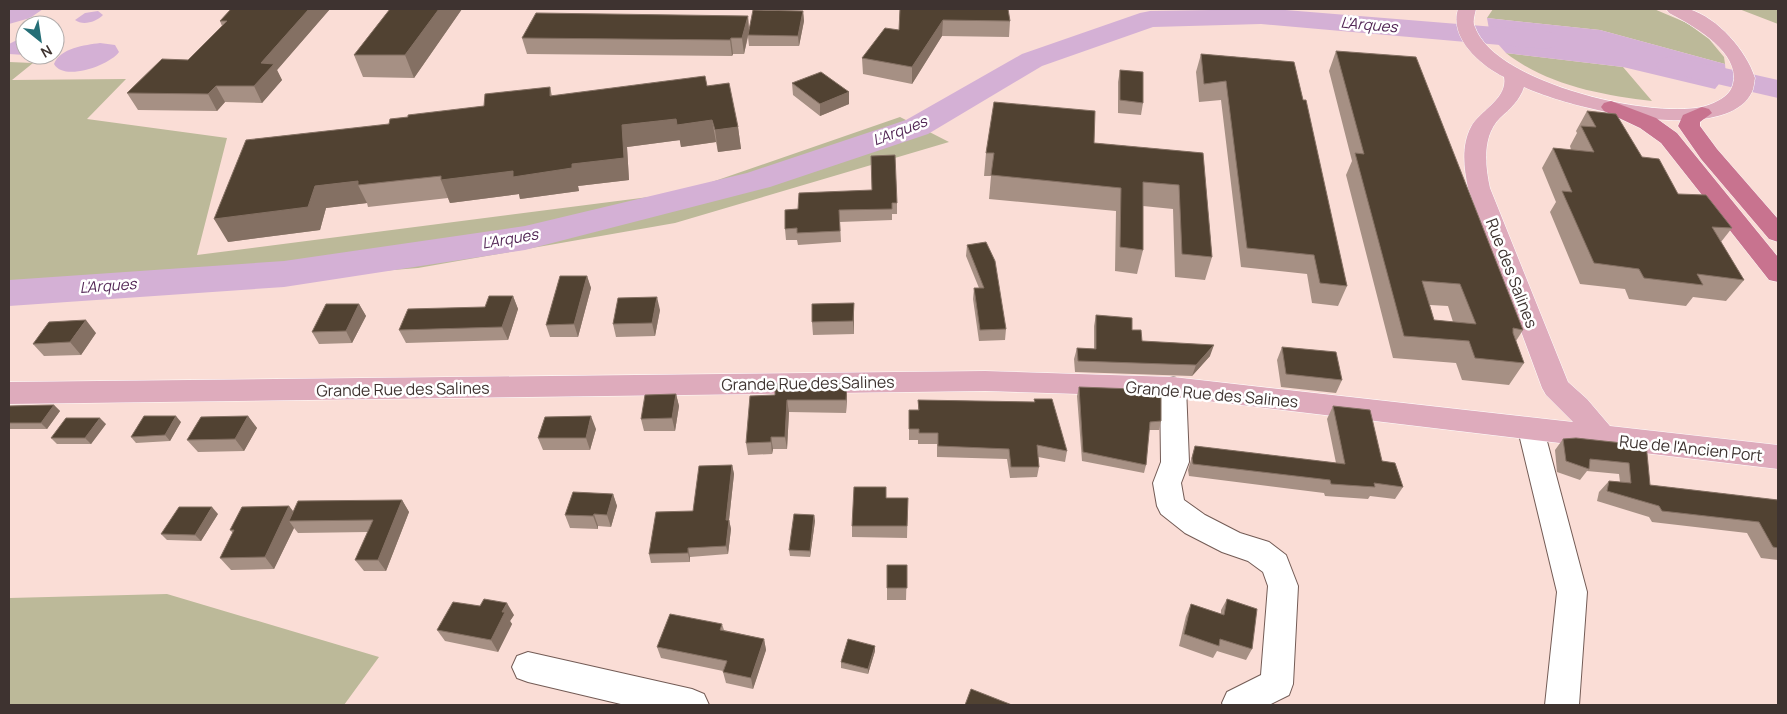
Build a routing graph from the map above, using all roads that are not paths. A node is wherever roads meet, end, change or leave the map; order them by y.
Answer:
1 (1674, 9) edge
2 (1695, 9) edge
3 (1466, 12) edge
4 (1707, 24) junction
5 (1513, 74) junction
6 (1563, 96) junction
7 (1508, 100) junction
8 (1611, 107) junction
9 (1702, 113) junction
10 (1778, 234) edge
11 (1778, 274) edge
12 (1173, 387) junction
13 (1556, 388) junction
14 (9, 393) edge
15 (1544, 431) junction
16 (1604, 438) junction
17 (1778, 457) edge
18 (528, 667) dead end
19 (1240, 703) dead end
20 (692, 705) edge
21 (1562, 705) edge

1 - 4 main road
2 - 4 main road
3 - 5 main road
4 - 9 main road
5 - 6 main road
5 - 7 main road
6 - 7 main road
6 - 8 main road
7 - 13 main road, Rue des Salines
8 - 9 main road
8 - 11 highway
9 - 10 highway
12 - 14 main road, Grande Rue des Salines
12 - 15 main road, Grande Rue des Salines
12 - 19 street
13 - 15 main road
13 - 16 main road, Rue des Salines
15 - 16 main road, Grande Rue des Salines
15 - 21 street
16 - 17 main road, Rue de l'Ancien Port
18 - 20 street

